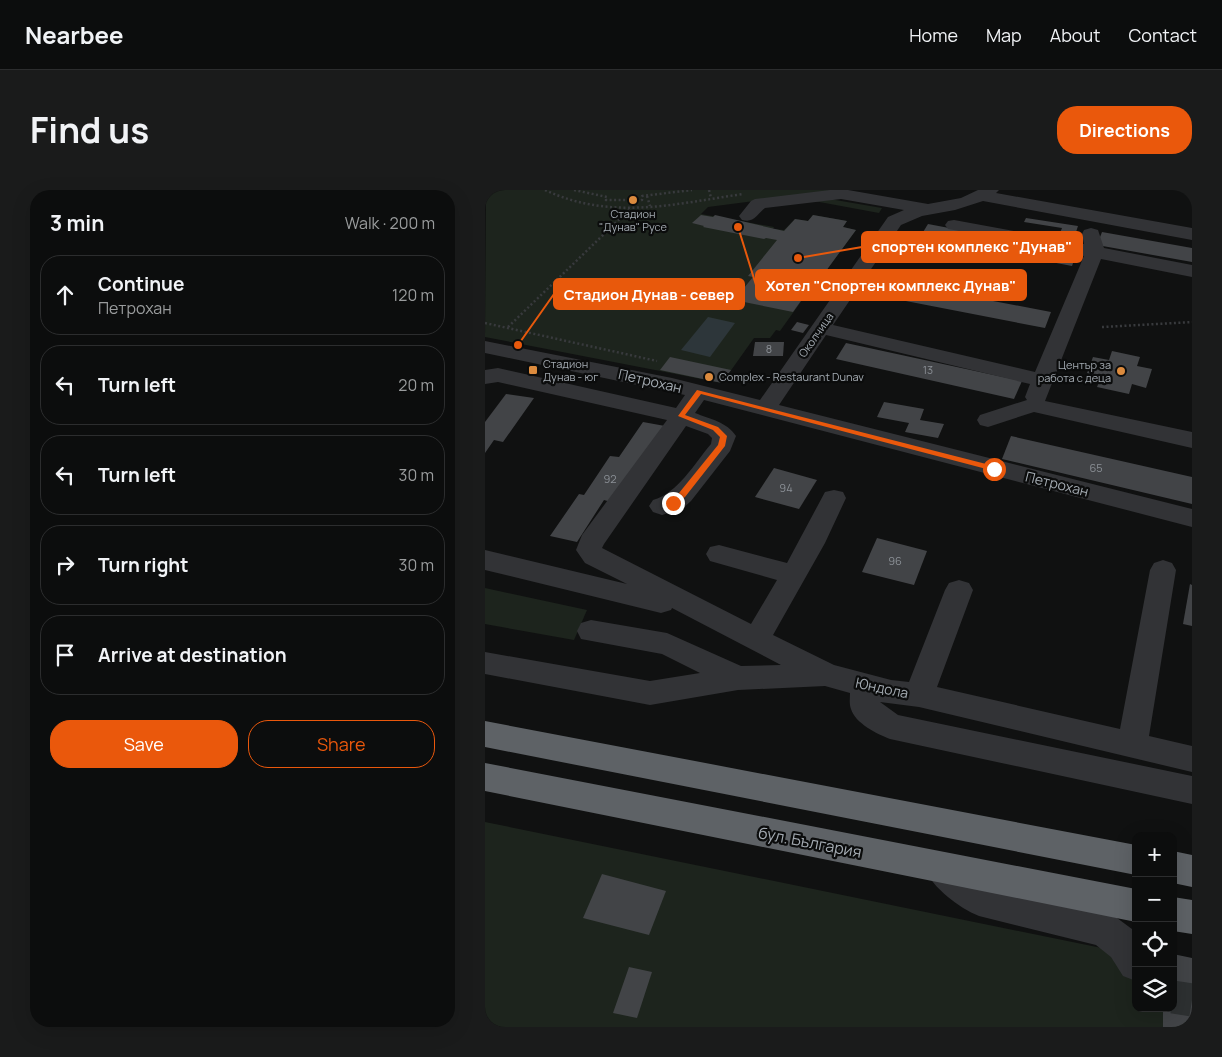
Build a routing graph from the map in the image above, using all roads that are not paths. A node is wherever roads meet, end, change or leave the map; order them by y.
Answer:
1 (986, 193) edge
2 (928, 210) junction
3 (1087, 215) junction
4 (747, 216) dead end
5 (954, 225) dead end
6 (1192, 234) edge
7 (1095, 252) junction
8 (1192, 272) edge
9 (821, 328) junction
10 (485, 347) edge
11 (485, 378) edge
12 (1042, 380) junction
13 (699, 392) junction
14 (1033, 405) junction
15 (765, 409) junction
16 (681, 416) junction
17 (988, 420) dead end
18 (1192, 440) edge
19 (834, 498) dead end
20 (662, 506) dead end
21 (1192, 518) edge
22 (719, 554) dead end
23 (485, 560) edge
24 (1163, 570) dead end
25 (794, 575) junction
26 (959, 590) dead end
27 (705, 613) junction
28 (591, 631) dead end
29 (756, 640) junction
30 (485, 663) edge
31 (827, 675) junction
32 (738, 678) junction
33 (864, 685) junction
34 (919, 696) junction
35 (485, 734) edge
36 (1132, 746) junction
37 (1192, 759) edge
38 (485, 777) edge
39 (1192, 790) edge
40 (1132, 859) edge
41 (941, 868) junction
42 (1177, 868) edge
43 (1192, 871) edge
44 (1132, 905) edge
45 (1177, 915) edge
46 (1192, 917) edge
47 (1132, 957) edge

1 - 2 street, Околчица
1 - 3 street
2 - 4 street
2 - 9 street, Околчица
3 - 6 street
3 - 7 street
5 - 7 street
7 - 8 street
7 - 12 street
9 - 12 street
9 - 15 street, Околчица
10 - 13 street, Петрохан
11 - 16 street
12 - 14 street
13 - 15 street, Петрохан
13 - 16 street
14 - 17 street
14 - 18 street
15 - 21 street, Петрохан
16 - 20 street
16 - 27 street, Юндола
19 - 25 street
22 - 25 street
23 - 27 street
24 - 36 street
25 - 29 street
26 - 34 street
27 - 29 street, Юндола
28 - 32 street
29 - 31 street, Юндола
30 - 32 street
31 - 32 street
31 - 33 street, Юндола
33 - 34 street, Юндола
33 - 39 street
34 - 36 street, Юндола
35 - 40 highway
36 - 37 street, Юндола
38 - 41 highway, бул. България
41 - 44 highway, бул. България
41 - 47 street
42 - 43 highway
45 - 46 highway

